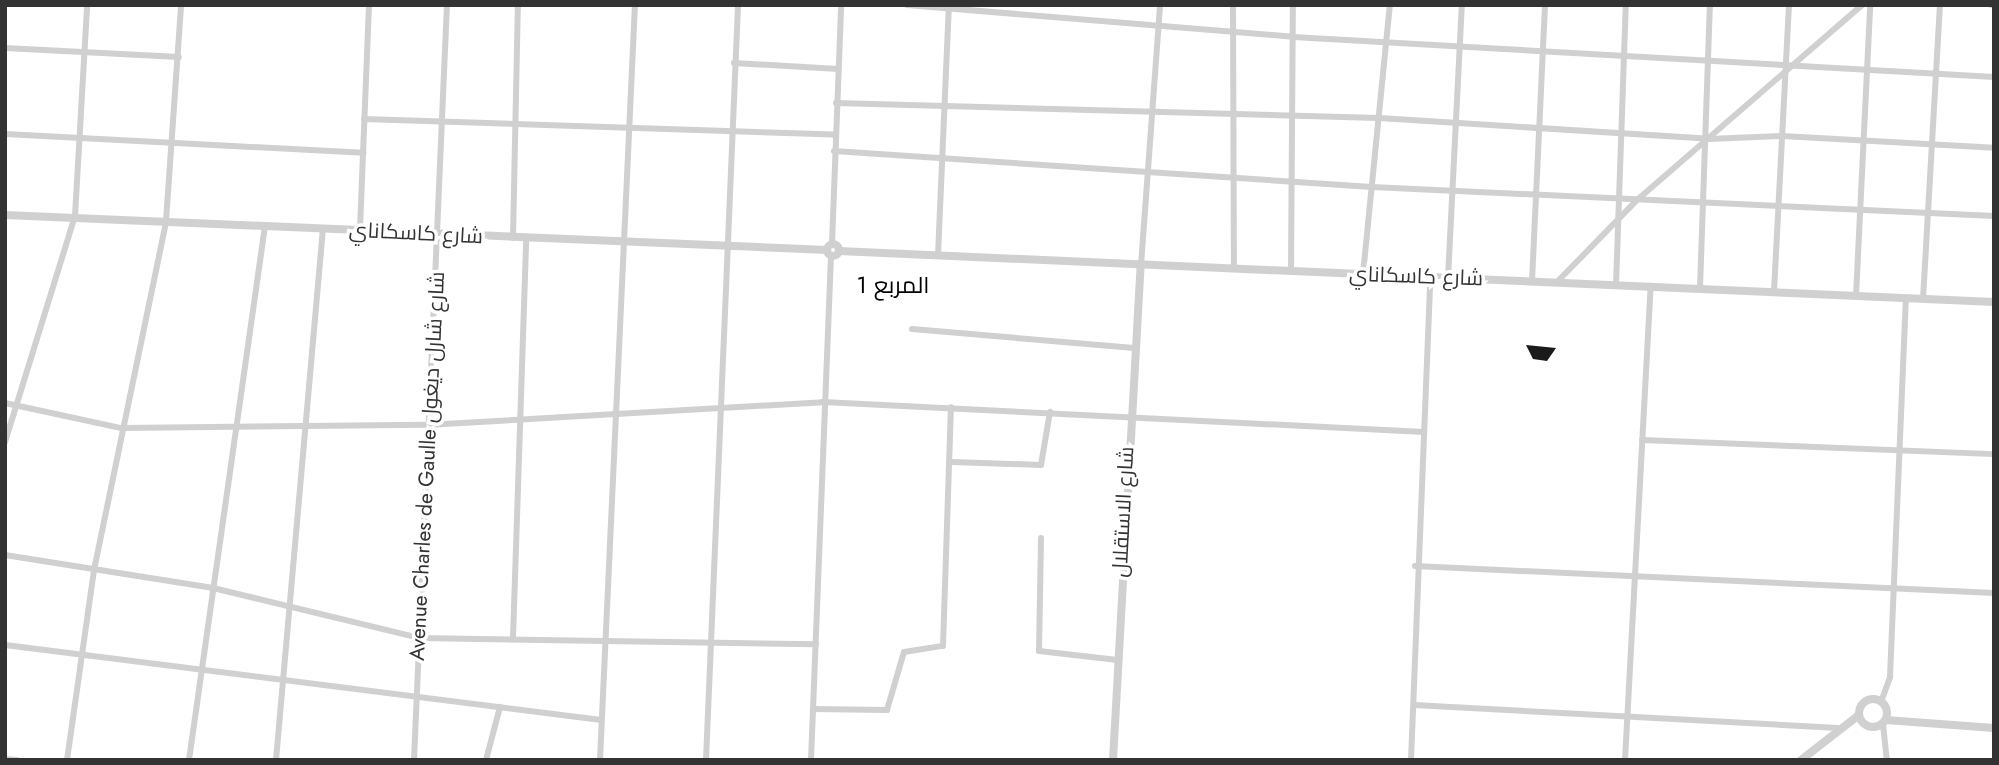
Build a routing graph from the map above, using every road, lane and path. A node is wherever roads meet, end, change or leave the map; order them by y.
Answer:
1 (88, 5) edge
2 (181, 5) edge
3 (369, 5) edge
4 (447, 5) edge
5 (518, 5) edge
6 (635, 5) edge
7 (737, 5) edge
8 (841, 5) edge
9 (907, 5) edge
10 (1160, 5) edge
11 (1233, 5) edge
12 (1293, 5) edge
13 (1390, 5) edge
14 (1462, 5) edge
15 (1545, 5) edge
16 (1626, 5) edge
17 (1710, 5) edge
18 (1789, 5) edge
19 (1862, 5) edge
20 (1870, 5) edge
21 (1940, 5) edge
22 (949, 8) edge
23 (1159, 27) junction
24 (1234, 32) junction
25 (1293, 37) junction
26 (1386, 41) junction
27 (1460, 45) junction
28 (5, 48) edge
29 (1543, 51) junction
30 (84, 52) junction
31 (1625, 55) junction
32 (179, 57) junction
33 (1708, 60) junction
34 (734, 63) junction
35 (1789, 68) junction
36 (838, 69) junction
37 (1867, 72) junction
38 (1937, 76) junction
39 (1994, 78) edge
40 (836, 103) junction
41 (944, 105) junction
42 (1152, 114) junction
43 (1235, 118) junction
44 (1379, 118) junction
45 (364, 119) junction
46 (1292, 119) junction
47 (442, 120) junction
48 (1456, 122) junction
49 (516, 124) junction
50 (627, 124) junction
51 (1539, 127) junction
52 (1621, 129) junction
53 (734, 131) junction
54 (5, 134) edge
55 (834, 135) junction
56 (1782, 136) junction
57 (79, 138) junction
58 (1709, 139) junction
59 (1863, 140) junction
60 (175, 142) junction
61 (1936, 144) junction
62 (1994, 148) edge
63 (834, 151) junction
64 (363, 153) junction
65 (943, 158) junction
66 (1150, 171) junction
67 (1232, 175) junction
68 (1293, 180) junction
69 (1372, 187) junction
70 (1453, 190) junction
71 (1535, 195) junction
72 (1618, 200) junction
73 (1637, 200) junction
74 (1704, 203) junction
75 (1779, 205) junction
76 (1861, 211) junction
77 (1931, 213) junction
78 (5, 215) edge
79 (75, 216) junction
80 (1994, 216) edge
81 (1617, 220) junction
82 (166, 221) junction
83 (265, 226) junction
84 (323, 228) junction
85 (360, 229) junction
86 (437, 233) junction
87 (513, 238) junction
88 (526, 238) junction
89 (625, 242) junction
90 (726, 247) junction
91 (832, 250) junction
92 (938, 255) junction
93 (1140, 265) junction
94 (1234, 268) junction
95 (1291, 272) junction
96 (1363, 274) junction
97 (1430, 278) junction
98 (1448, 278) junction
99 (1532, 281) junction
100 (1557, 282) junction
101 (1616, 285) junction
102 (1650, 286) junction
103 (1700, 288) junction
104 (1774, 291) junction
105 (1856, 296) junction
106 (1906, 298) junction
107 (1923, 299) junction
108 (1994, 302) edge
109 (912, 329) dead end
110 (1134, 348) junction
111 (823, 402) junction
112 (5, 404) edge
113 (18, 406) junction
114 (723, 406) junction
115 (951, 407) junction
116 (616, 412) junction
117 (1049, 412) junction
118 (1128, 416) junction
119 (521, 419) junction
120 (427, 425) junction
121 (304, 426) junction
122 (121, 428) junction
123 (236, 428) junction
124 (1424, 432) junction
125 (1642, 440) junction
126 (5, 442) edge
127 (1899, 450) junction
128 (1994, 454) edge
129 (953, 462) junction
130 (1041, 538) dead end
131 (5, 555) edge
132 (1415, 566) junction
133 (94, 570) junction
134 (1634, 576) junction
135 (214, 588) junction
136 (1894, 588) junction
137 (1994, 593) edge
138 (287, 605) junction
139 (419, 638) junction
140 (513, 638) junction
141 (710, 640) junction
142 (605, 642) junction
143 (816, 644) junction
144 (5, 645) edge
145 (80, 656) junction
146 (1116, 660) junction
147 (201, 671) junction
148 (281, 678) junction
149 (416, 694) junction
150 (1881, 702) junction
151 (1414, 705) junction
152 (500, 707) junction
153 (813, 709) junction
154 (1859, 715) junction
155 (1629, 718) junction
156 (601, 720) junction
157 (1884, 722) junction
158 (1839, 728) junction
159 (1994, 728) edge
160 (5, 759) edge
161 (17, 760) edge
162 (67, 760) edge
163 (189, 760) edge
164 (276, 760) edge
165 (414, 760) edge
166 (485, 760) edge
167 (600, 760) edge
168 (706, 760) edge
169 (810, 760) edge
170 (1113, 760) edge
171 (1411, 760) edge
172 (1625, 760) edge
173 (1801, 760) edge
174 (1886, 760) edge

1 - 30 street
2 - 32 street
3 - 45 street
4 - 47 street, Avenue Charles de Gaulle شارع شارل ديغول
5 - 49 street
6 - 50 street
7 - 34 street
8 - 36 street
9 - 22 street
10 - 23 street
11 - 24 street
12 - 25 street
13 - 26 street
14 - 27 street
15 - 29 street
16 - 31 street
17 - 33 street
18 - 35 street
19 - 35 street
20 - 37 street
21 - 38 street
22 - 23 street
22 - 41 street
23 - 24 street
23 - 42 street
24 - 25 street
24 - 43 street
25 - 26 street
25 - 46 street
26 - 27 street
26 - 44 street
27 - 29 street
27 - 48 street
28 - 30 street
29 - 31 street
29 - 51 street
30 - 32 street
30 - 57 street
31 - 33 street
31 - 52 street
32 - 60 street
33 - 35 street
33 - 58 street
34 - 36 street
34 - 53 street
35 - 37 street
35 - 56 street
35 - 58 street
36 - 40 street
37 - 38 street
37 - 59 street
38 - 39 street
38 - 61 street
40 - 41 street
40 - 55 street
41 - 42 street
41 - 65 street
42 - 43 street
42 - 66 street
43 - 46 street
43 - 67 street
44 - 46 street
44 - 48 street
44 - 69 street
45 - 47 street
45 - 64 street
46 - 68 street
47 - 49 street
47 - 86 street, Avenue Charles de Gaulle شارع شارل ديغول
48 - 51 street
48 - 70 street
49 - 50 street
49 - 87 street
50 - 53 street
50 - 89 street
51 - 52 street
51 - 71 street
52 - 58 street
52 - 72 street
53 - 55 street
53 - 90 street
54 - 57 street
55 - 63 street
56 - 58 street
56 - 59 street
56 - 75 street
57 - 60 street
57 - 79 street
58 - 73 street
58 - 74 street
59 - 61 street
59 - 76 street
60 - 64 street
60 - 82 street
61 - 62 street
61 - 77 street
63 - 65 street
63 - 91 street
64 - 85 street
65 - 66 street
65 - 92 street
66 - 67 street
66 - 93 street
67 - 68 street
67 - 94 street
68 - 69 street
68 - 95 street
69 - 70 street
69 - 96 street
70 - 71 street
70 - 98 street
71 - 72 street
71 - 99 street
72 - 73 street
72 - 81 street
73 - 74 street
73 - 81 street
74 - 75 street
74 - 103 street
75 - 76 street
75 - 104 street
76 - 77 street
76 - 105 street
77 - 80 street
77 - 107 street
78 - 79 street, شارع كاسكاناي
79 - 82 street, شارع كاسكاناي
79 - 113 street
81 - 100 street
81 - 101 street
82 - 83 street, شارع كاسكاناي
82 - 122 street
83 - 84 street, شارع كاسكاناي
83 - 123 street
84 - 85 street, شارع كاسكاناي
84 - 121 street
85 - 86 street, شارع كاسكاناي
86 - 87 street, شارع كاسكاناي
86 - 120 street, Avenue Charles de Gaulle شارع شارل ديغول
87 - 88 street, شارع كاسكاناي
88 - 89 street, شارع كاسكاناي
88 - 119 street
89 - 90 street, شارع كاسكاناي
89 - 116 street
90 - 91 street, شارع كاسكاناي
90 - 114 street
91 - 92 street, شارع كاسكاناي
91 - 111 street
92 - 93 street, شارع كاسكاناي
93 - 94 street, شارع كاسكاناي
93 - 110 street, شارع الاستقلال
94 - 95 street, شارع كاسكاناي
95 - 96 street, شارع كاسكاناي
96 - 97 street, شارع كاسكاناي
97 - 98 street, شارع كاسكاناي
97 - 124 street
98 - 99 street, شارع كاسكاناي
99 - 100 street, شارع كاسكاناي
100 - 101 street, شارع كاسكاناي
101 - 102 street, شارع كاسكاناي
102 - 103 street, شارع كاسكاناي
102 - 125 street
103 - 104 street, شارع كاسكاناي
104 - 105 street, شارع كاسكاناي
105 - 106 street, شارع كاسكاناي
106 - 107 street, شارع كاسكاناي
106 - 127 street
107 - 108 street, شارع كاسكاناي
109 - 110 street
110 - 118 street, شارع الاستقلال
111 - 114 street
111 - 115 street
111 - 143 street
112 - 113 street
113 - 122 street
113 - 126 street
114 - 116 street
114 - 141 street
115 - 117 street
115 - 129 street
116 - 119 street
116 - 142 street
117 - 118 street
117 - 129 street
118 - 124 street
118 - 146 street, شارع الاستقلال
119 - 120 street
119 - 140 street
120 - 121 street
120 - 139 street, Avenue Charles de Gaulle شارع شارل ديغول
121 - 123 street
121 - 138 street
122 - 123 street
122 - 133 street
123 - 135 street
124 - 132 street
125 - 127 street
125 - 134 street
127 - 128 street
127 - 136 street
129 - 153 street
130 - 146 street
131 - 133 street
132 - 134 street
132 - 151 street
133 - 135 street
133 - 145 street
134 - 136 street
134 - 155 street
135 - 138 street
135 - 147 street
136 - 137 street
136 - 150 street
138 - 139 street
138 - 148 street
139 - 140 street
139 - 149 street, Avenue Charles de Gaulle شارع شارل ديغول
140 - 142 street
141 - 142 street
141 - 143 street
141 - 168 street
142 - 156 street
143 - 153 street
144 - 145 street
145 - 147 street
145 - 162 street
146 - 170 street, شارع الاستقلال
147 - 148 street
147 - 163 street
148 - 149 street
148 - 164 street
149 - 152 street
149 - 165 street, Avenue Charles de Gaulle شارع شارل ديغول
150 - 154 street
150 - 157 street
151 - 155 street
151 - 171 street
152 - 156 street
152 - 166 street
153 - 169 street
154 - 157 street
154 - 158 street
155 - 158 street
155 - 172 street
156 - 167 street
157 - 159 street
157 - 174 street
158 - 173 street
160 - 161 street

